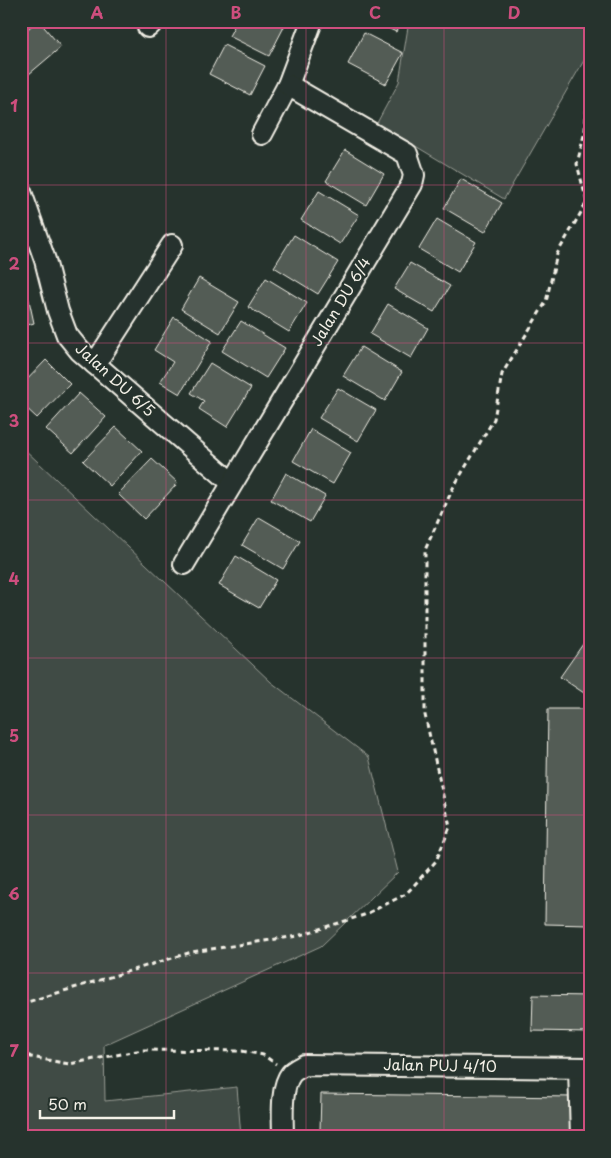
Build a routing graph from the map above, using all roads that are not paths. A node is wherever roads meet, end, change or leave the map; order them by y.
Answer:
1 (312, 21) edge
2 (288, 85) junction
3 (262, 134) dead end
4 (21, 192) edge
5 (172, 245) dead end
6 (95, 364) junction
7 (232, 483) junction
8 (184, 564) dead end
9 (584, 1068) edge
10 (283, 1137) edge
11 (581, 1137) edge

1 - 2 street
2 - 3 street
2 - 7 street, Jalan DU 6/4
4 - 6 street, Jalan DU 6/5
5 - 6 street
6 - 7 street, Jalan DU 6/5
7 - 8 street, Jalan DU 6/4
9 - 10 street, Jalan PUJ 4/10
9 - 11 street

